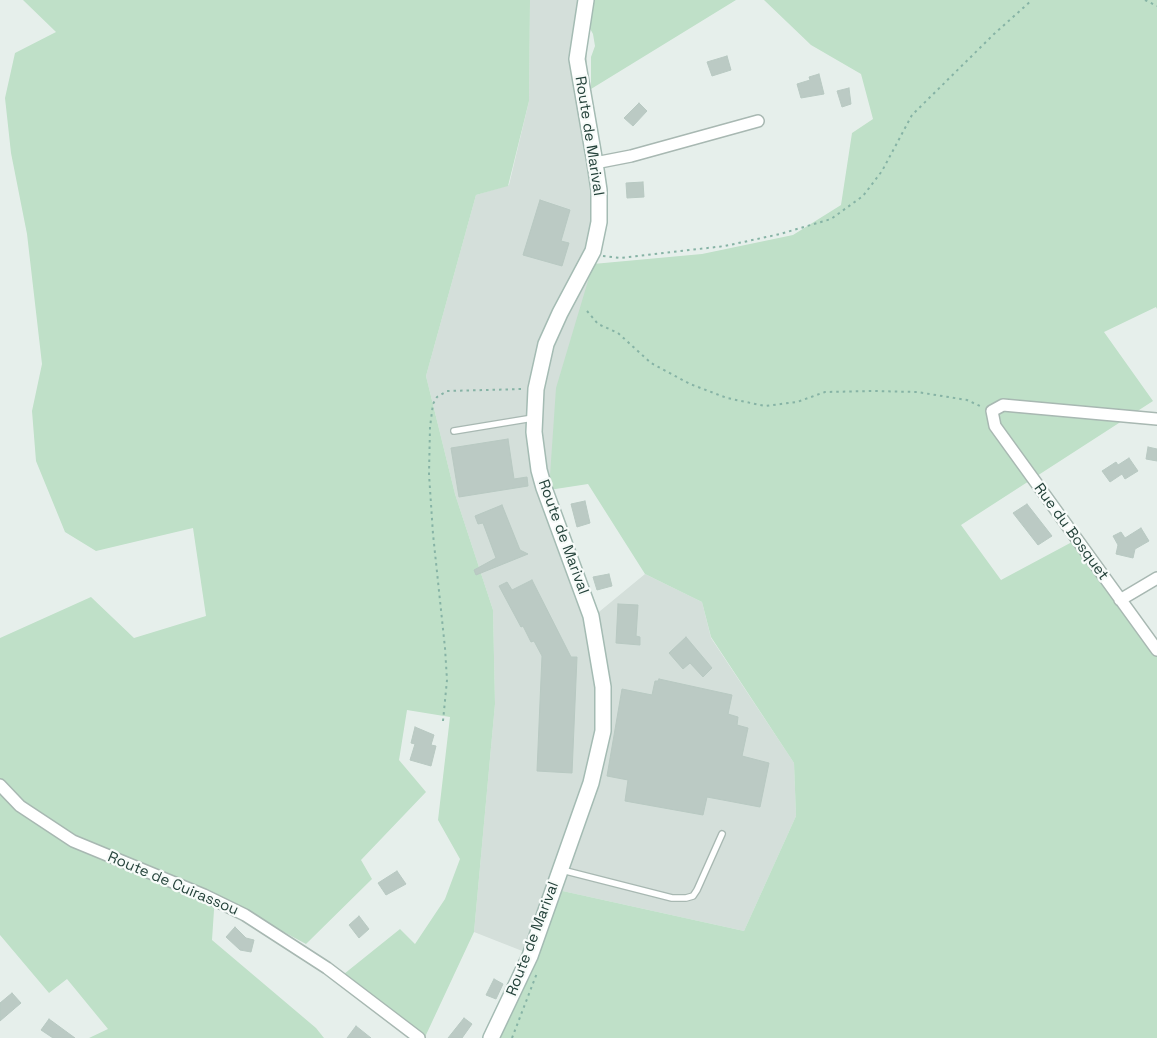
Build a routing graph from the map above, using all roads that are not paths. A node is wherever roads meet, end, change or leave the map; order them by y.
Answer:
1 (586, 0) edge
2 (758, 121) dead end
3 (595, 163) junction
4 (534, 418) junction
5 (1157, 419) edge
6 (454, 431) dead end
7 (1157, 578) edge
8 (1120, 600) junction
9 (1157, 650) edge
10 (0, 785) edge
11 (722, 834) dead end
12 (560, 869) junction
13 (418, 1038) edge
14 (491, 1038) edge

1 - 3 main road, Route de Marival
2 - 3 street
3 - 4 main road, Route de Marival
4 - 6 lane
4 - 12 main road, Route de Marival
5 - 8 street, Rue du Bosquet
7 - 8 street
8 - 9 street, Rue du Bosquet
10 - 13 street, Route de Cuirassou
11 - 12 lane
12 - 14 main road, Route de Marival

